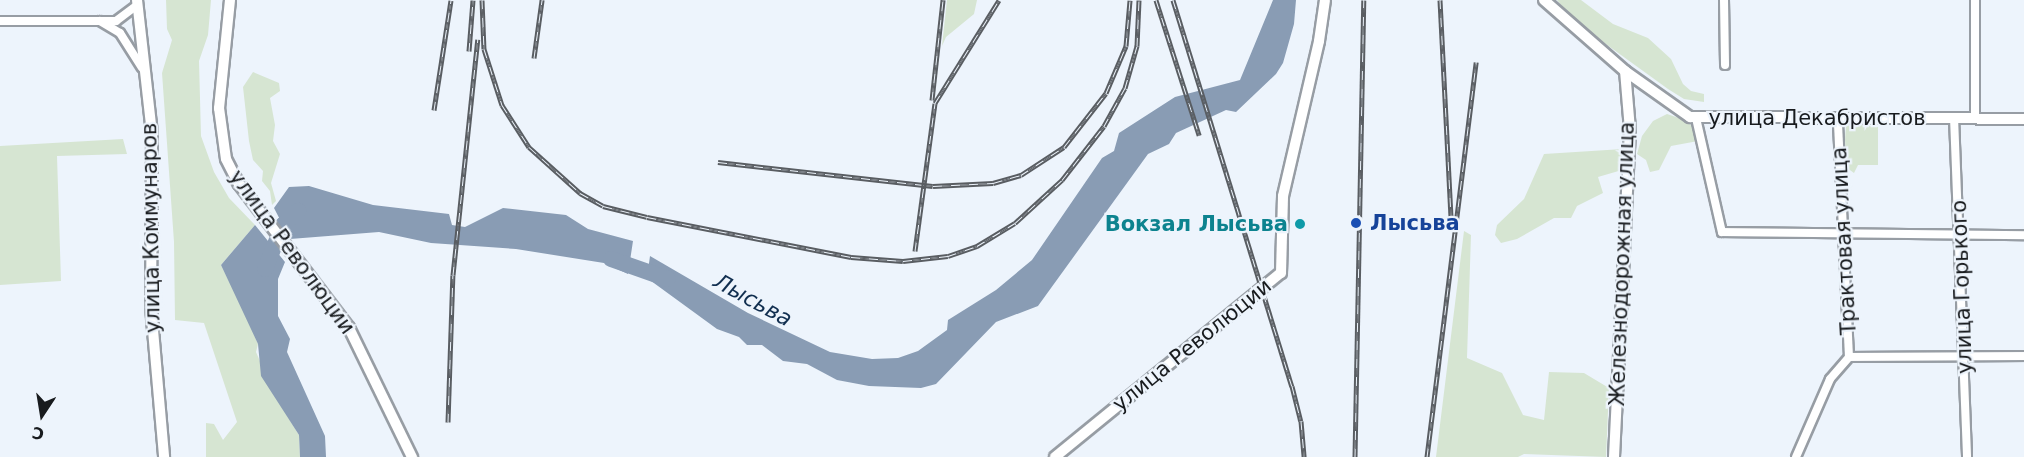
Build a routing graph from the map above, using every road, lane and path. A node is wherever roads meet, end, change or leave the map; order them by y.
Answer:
1 (230, 0) edge
2 (1325, 0) edge
3 (1544, 0) edge
4 (1724, 0) edge
5 (1975, 0) edge
6 (137, 3) edge
7 (0, 21) edge
8 (100, 21) junction
9 (1725, 65) dead end
10 (142, 68) junction
11 (1625, 72) junction
12 (1954, 117) junction
13 (1696, 118) junction
14 (1975, 118) junction
15 (2024, 119) edge
16 (1838, 120) junction
17 (1843, 230) junction
18 (1960, 234) junction
19 (2024, 235) edge
20 (1963, 355) junction
21 (2024, 356) edge
22 (1849, 357) junction
23 (164, 457) edge
24 (412, 457) edge
25 (1055, 457) edge
26 (1614, 457) edge
27 (1796, 457) edge
28 (1967, 457) edge

1 - 24 street, улица Революции
2 - 25 street, улица Революции
3 - 11 street, улица Декабристов
4 - 9 street
5 - 14 street
6 - 8 street
6 - 10 street, улица Коммунаров
7 - 8 street
8 - 10 street
10 - 23 street, улица Коммунаров
11 - 13 street, улица Декабристов
11 - 26 street, Железнодорожная улица
12 - 14 street, улица Декабристов
12 - 16 street, улица Декабристов
12 - 18 street, улица Горького
13 - 16 street, улица Декабристов
13 - 17 street
14 - 15 street, улица Декабристов
16 - 17 street, Трактовая улица
17 - 18 street
17 - 22 street, Трактовая улица
18 - 19 street
18 - 20 street, улица Горького
20 - 21 street
20 - 22 street
20 - 28 street, улица Горького
22 - 27 street, Трактовая улица

